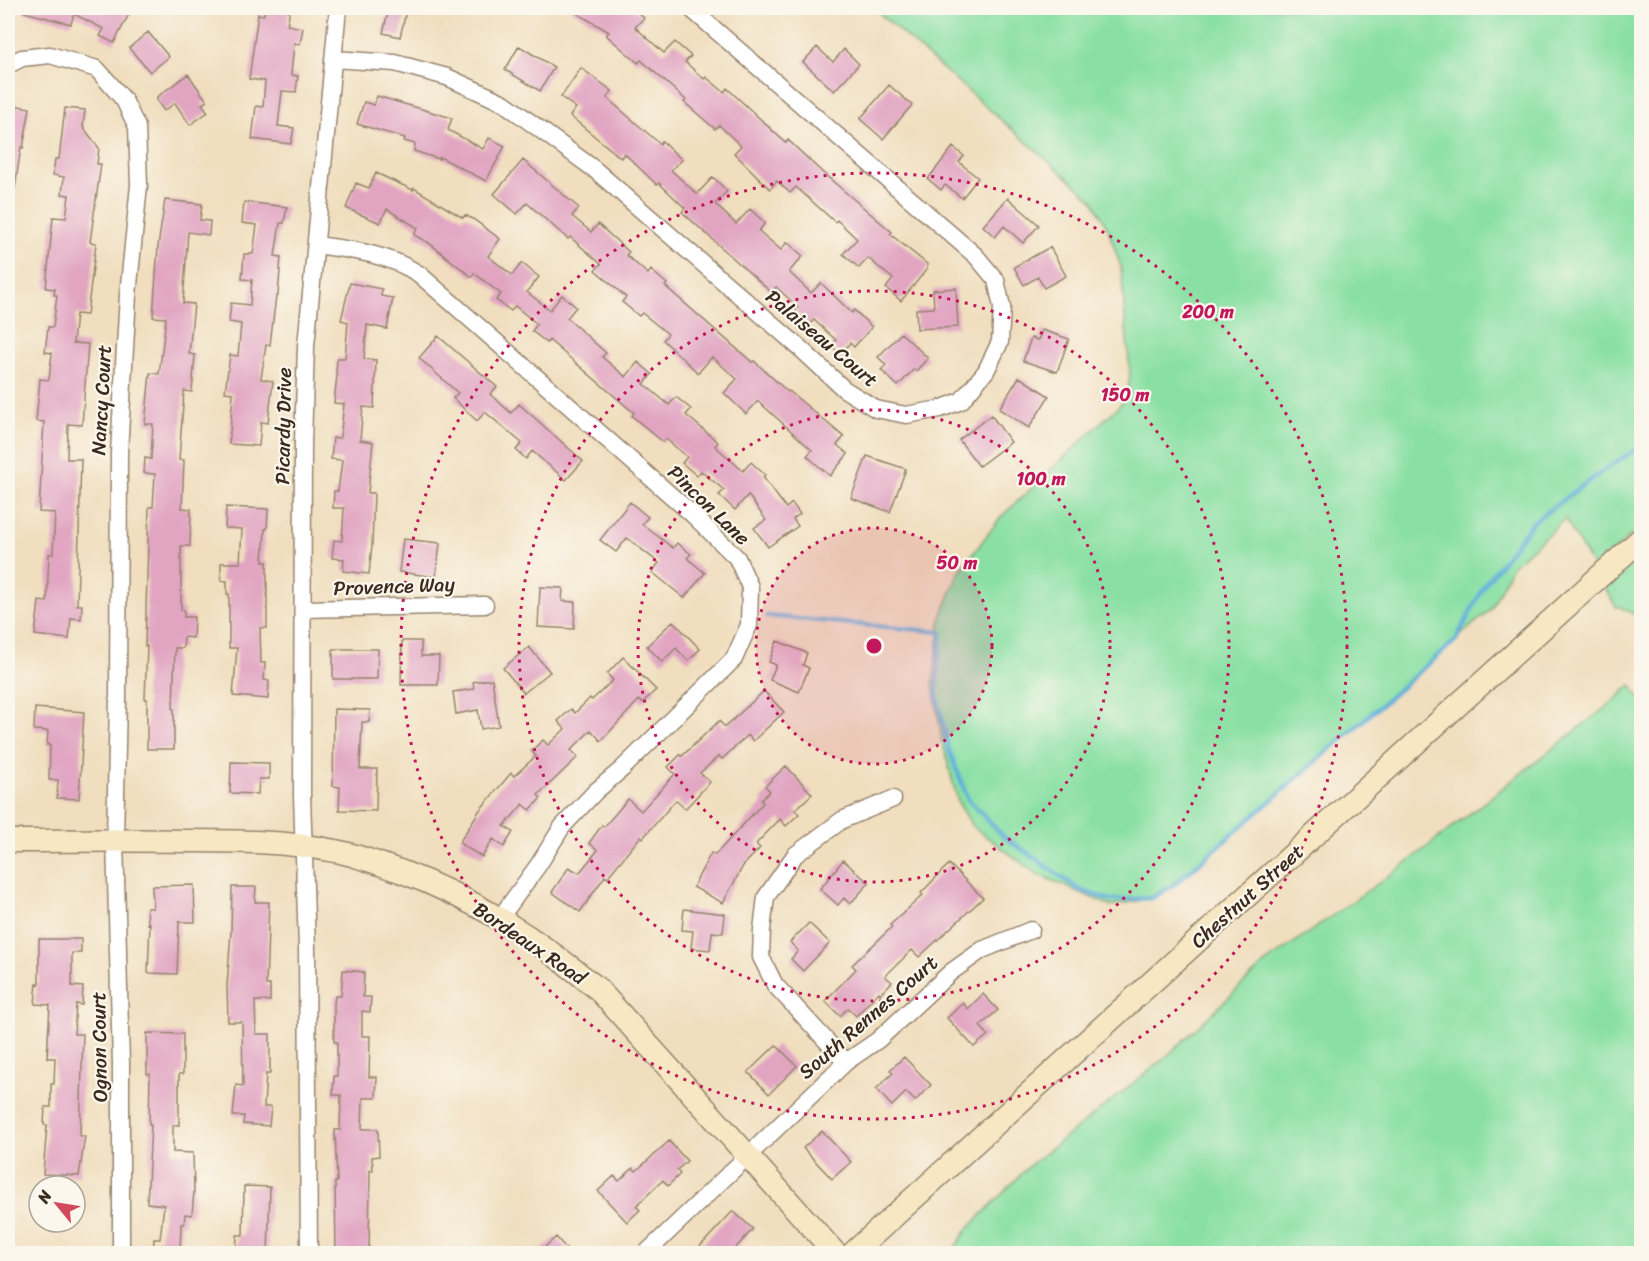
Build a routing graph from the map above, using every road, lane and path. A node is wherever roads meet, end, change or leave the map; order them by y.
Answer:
1 (338, 8) edge
2 (690, 8) edge
3 (333, 59) junction
4 (8, 65) edge
5 (317, 245) junction
6 (1641, 538) edge
7 (485, 605) dead end
8 (304, 609) junction
9 (892, 799) dead end
10 (115, 840) junction
11 (8, 842) edge
12 (303, 846) junction
13 (500, 918) junction
14 (1031, 930) dead end
15 (846, 1062) junction
16 (748, 1157) junction
17 (121, 1254) edge
18 (309, 1254) edge
19 (645, 1254) edge
20 (836, 1254) edge
21 (852, 1254) edge

1 - 3 street, Picardy Drive
2 - 3 street, Palaiseau Court
3 - 5 street, Picardy Drive
4 - 10 street, Nancy Court
5 - 8 street, Picardy Drive
5 - 13 street, Pincon Lane
6 - 21 main road, Chestnut Street
7 - 8 street, Provence Way
8 - 12 street, Picardy Drive
9 - 15 street
10 - 11 main road, Bordeaux Road
10 - 12 main road, Bordeaux Road
10 - 17 street, Ognon Court
12 - 13 main road, Bordeaux Road
12 - 18 street
13 - 16 main road, Bordeaux Road
14 - 15 street, South Rennes Court
15 - 16 street, South Rennes Court
16 - 19 street, South Rennes Court
16 - 20 main road, Bordeaux Road

